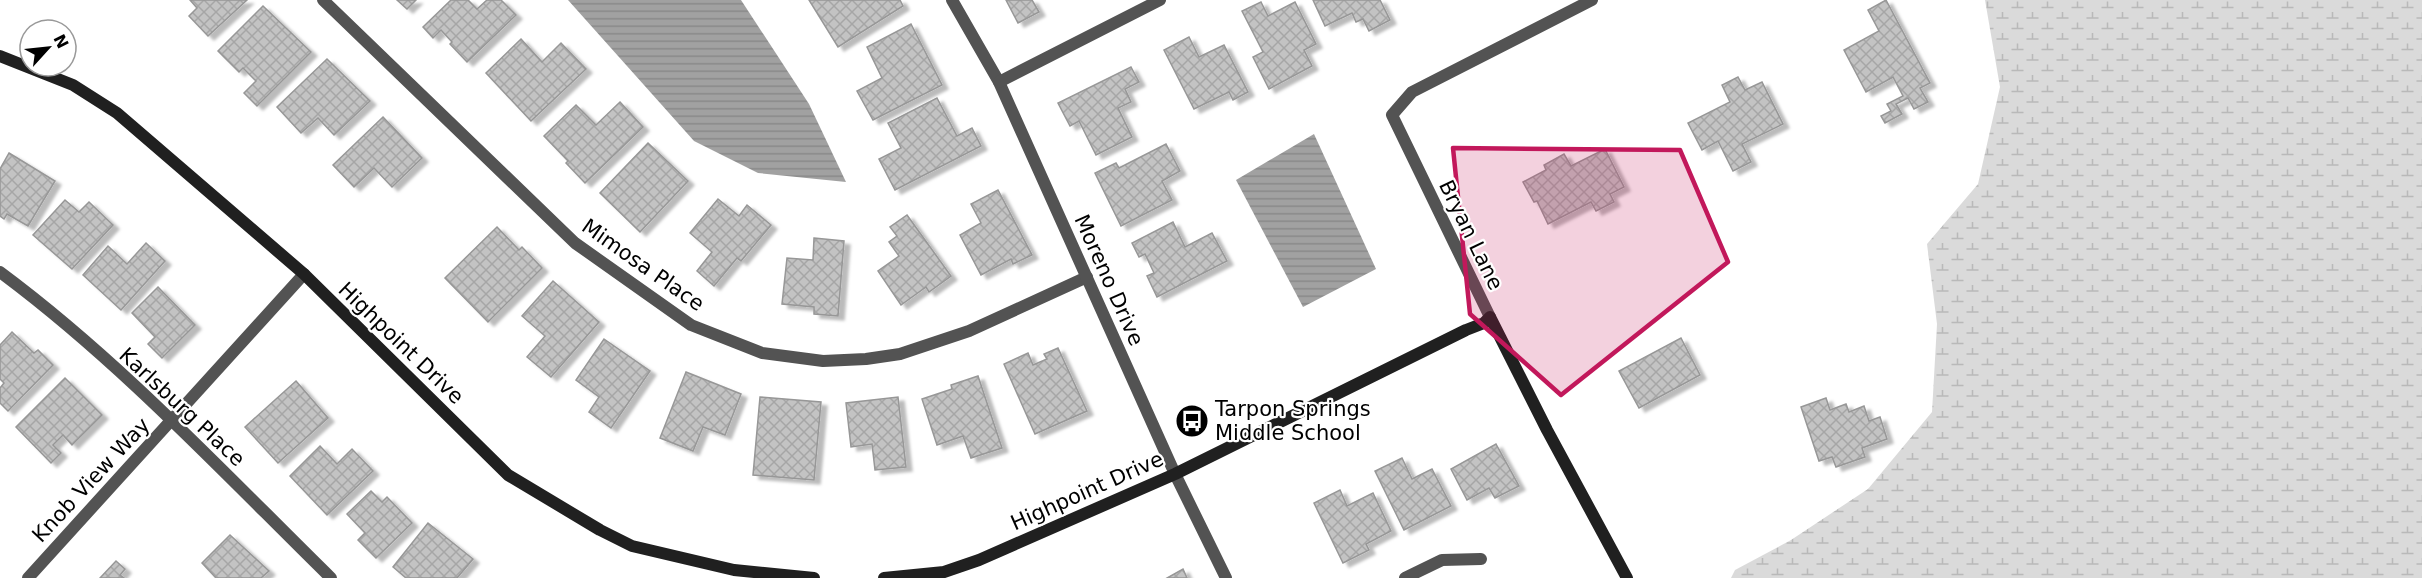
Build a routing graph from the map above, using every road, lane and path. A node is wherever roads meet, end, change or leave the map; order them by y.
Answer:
1 (323, 0) edge
2 (952, 0) edge
3 (1160, 0) edge
4 (1592, 0) edge
5 (0, 56) edge
6 (999, 82) junction
7 (0, 272) edge
8 (304, 274) junction
9 (1087, 277) junction
10 (1490, 317) junction
11 (172, 421) junction
12 (1175, 474) junction
13 (1481, 559) dead end
14 (28, 578) edge
15 (331, 578) edge
16 (813, 578) edge
17 (884, 578) edge
18 (1226, 578) edge
19 (1406, 578) edge
20 (1627, 578) edge

1 - 9 street, Mimosa Place
2 - 6 street, Moreno Drive
3 - 6 street
4 - 10 street, Bryan Lane
5 - 8 street, Highpoint Drive
6 - 9 street, Moreno Drive
7 - 11 street, Karlsburg Place
8 - 11 street, Knob View Way
8 - 16 street, Highpoint Drive
9 - 12 street, Moreno Drive
10 - 12 street, Highpoint Drive
10 - 20 street, Bryan Lane
11 - 14 street, Knob View Way
11 - 15 street, Karlsburg Place
12 - 17 street, Highpoint Drive
12 - 18 street, Moreno Drive
13 - 19 street

